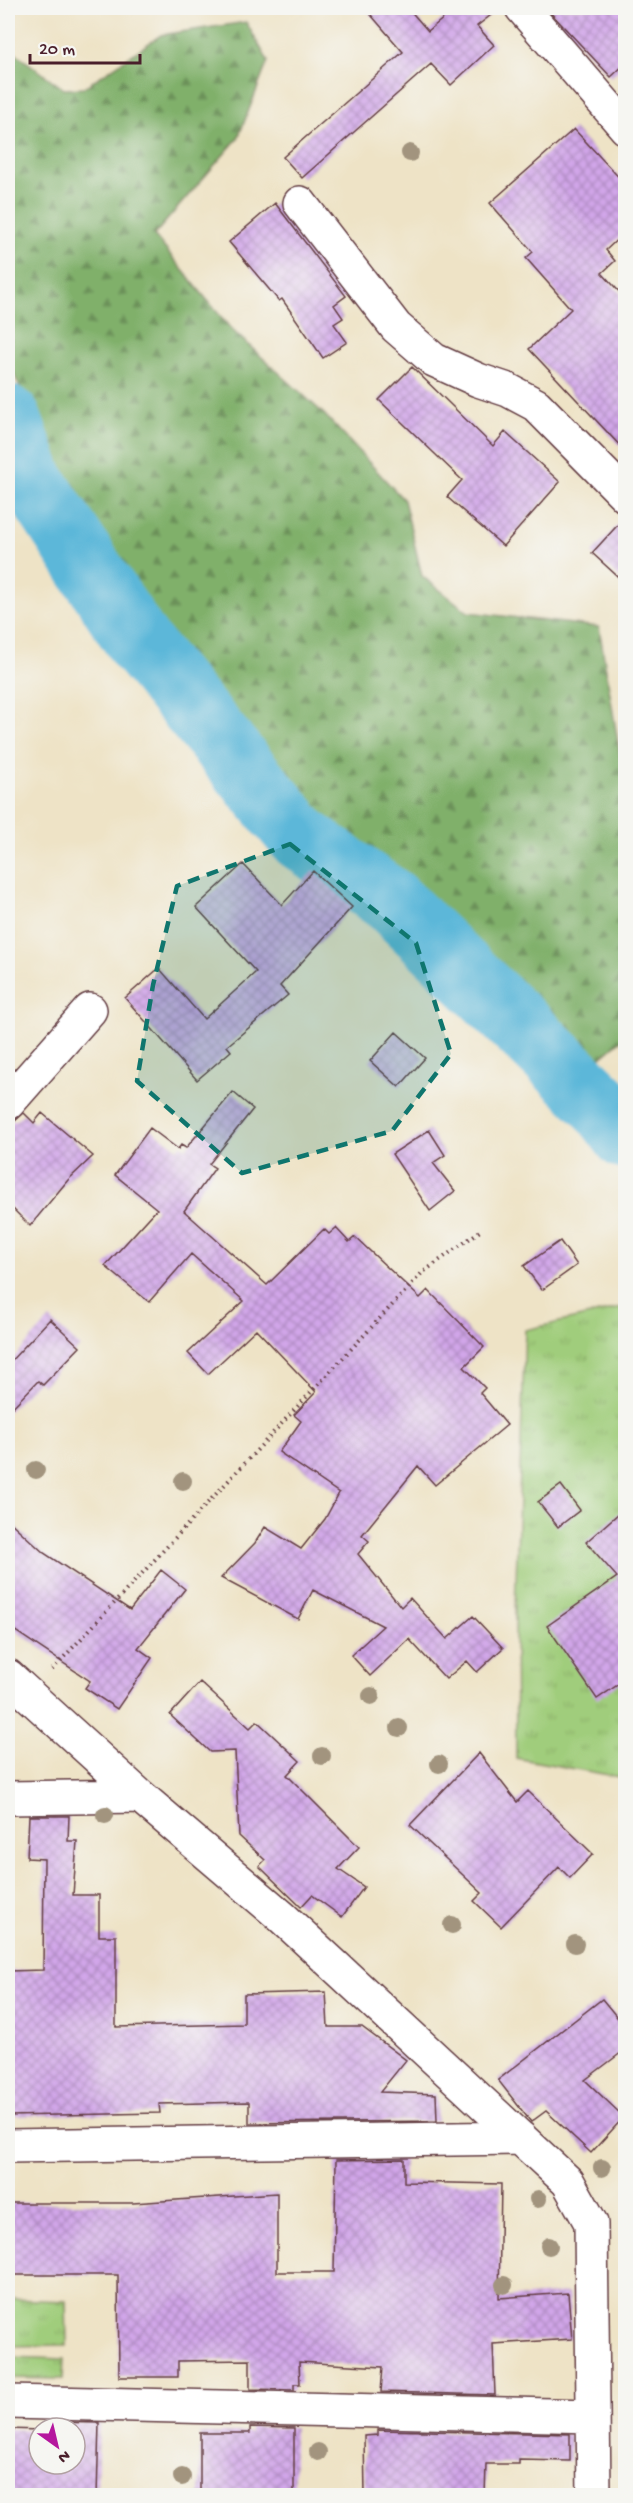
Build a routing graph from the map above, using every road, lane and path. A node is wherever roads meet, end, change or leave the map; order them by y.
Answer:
1 (522, 8) edge
2 (626, 128) edge
3 (300, 203) dead end
4 (626, 496) edge
5 (90, 1010) dead end
6 (8, 1103) edge
7 (480, 1231) dead end
8 (18, 1685) edge
9 (141, 1796) junction
10 (8, 1798) edge
11 (521, 2138) junction
12 (8, 2146) edge
13 (8, 2403) edge
14 (592, 2416) junction
15 (594, 2496) edge

1 - 2 street
3 - 4 street
5 - 6 street
7 - 8 path
8 - 9 street
9 - 10 street
9 - 11 street
11 - 12 street
11 - 14 street
13 - 14 street
14 - 15 street

